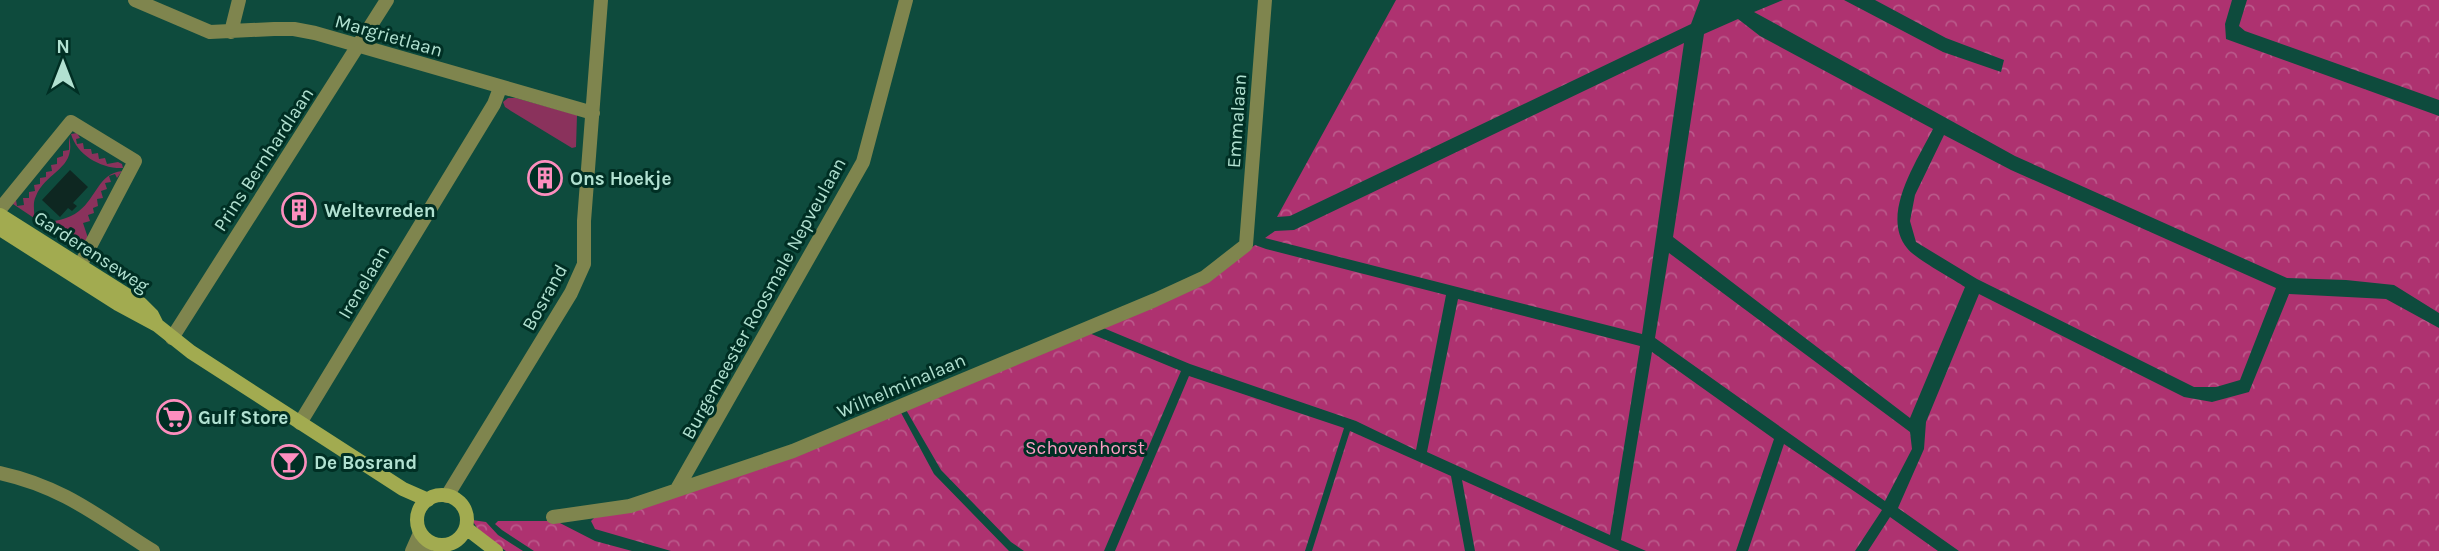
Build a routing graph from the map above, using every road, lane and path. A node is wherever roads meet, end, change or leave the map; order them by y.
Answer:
1 (135, 0) edge
2 (239, 0) edge
3 (387, 0) edge
4 (601, 0) edge
5 (906, 0) edge
6 (1265, 0) edge
7 (231, 32) junction
8 (358, 47) junction
9 (500, 88) junction
10 (593, 113) junction
11 (0, 208) edge
12 (0, 215) edge
13 (0, 229) edge
14 (1246, 244) joint
15 (78, 271) junction
16 (172, 338) junction
17 (300, 423) junction
18 (0, 473) edge
19 (677, 489) junction
20 (452, 498) junction
21 (424, 504) junction
22 (553, 517) dead end
23 (463, 532) junction
24 (424, 542) edge
25 (152, 551) edge
26 (412, 551) edge
27 (482, 551) edge
28 (496, 551) edge

1 - 7 street, Margrietlaan
2 - 7 street
3 - 8 street, Prins Bernhardlaan
4 - 10 street, Bosrand
5 - 19 street, Burgemeester Roosmale Nepveulaan
6 - 14 street, Emmalaan
7 - 8 street, Margrietlaan
8 - 9 street, Margrietlaan
8 - 16 street, Prins Bernhardlaan
9 - 10 street, Margrietlaan
9 - 17 street, Irenelaan
10 - 20 street, Bosrand
11 - 15 street
12 - 15 main road, Garderenseweg
13 - 15 main road, Garderenseweg
14 - 19 street, Wilhelminalaan
15 - 16 main road, Garderenseweg
16 - 17 main road, Garderenseweg
17 - 21 main road, Garderenseweg
18 - 25 street
19 - 22 street, Wilhelminalaan
20 - 21 main road
20 - 23 main road
21 - 24 main road
23 - 24 main road
23 - 27 main road
23 - 28 main road
24 - 26 street

